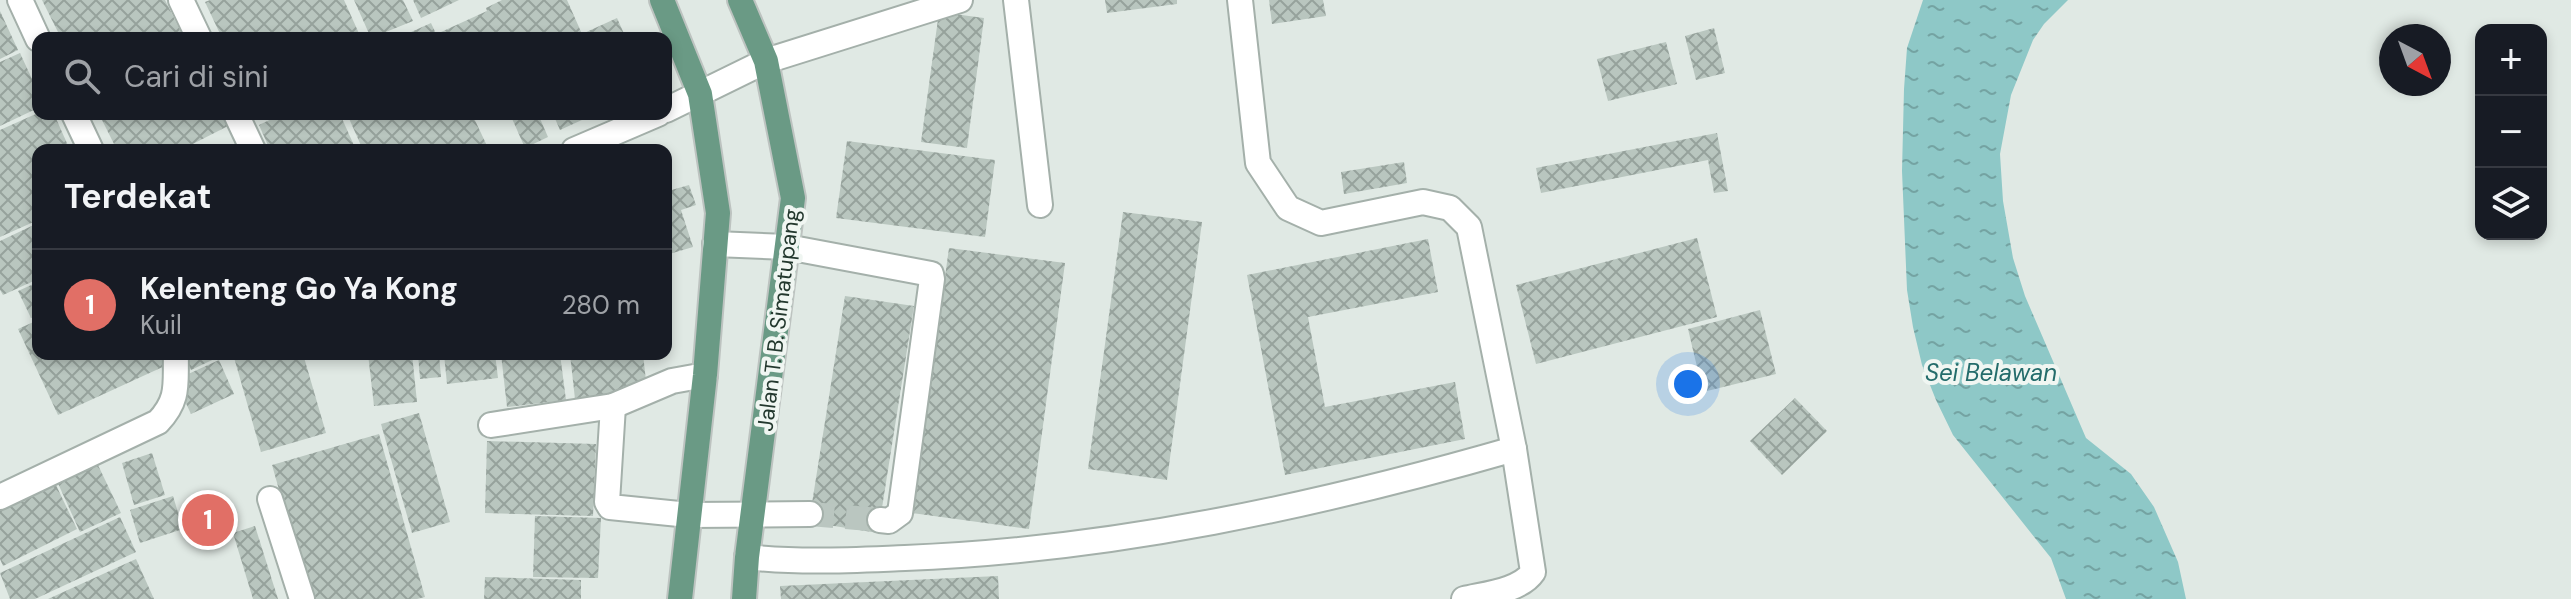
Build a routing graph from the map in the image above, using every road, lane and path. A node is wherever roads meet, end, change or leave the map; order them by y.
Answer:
1 (20, 0) edge
2 (181, 0) edge
3 (662, 0) edge
4 (740, 0) edge
5 (960, 0) edge
6 (1016, 0) edge
7 (1240, 0) edge
8 (35, 32) edge
9 (196, 32) edge
10 (766, 61) junction
11 (700, 94) junction
12 (672, 107) edge
13 (77, 120) edge
14 (239, 120) edge
15 (644, 120) edge
16 (88, 144) edge
17 (250, 144) edge
18 (588, 144) edge
19 (1040, 205) dead end
20 (715, 244) junction
21 (787, 247) junction
22 (176, 360) edge
23 (705, 375) junction
24 (613, 406) junction
25 (491, 425) dead end
26 (1514, 449) junction
27 (0, 497) edge
28 (270, 499) dead end
29 (753, 513) junction
30 (810, 514) tunnel mouth
31 (689, 515) junction
32 (880, 520) dead end
33 (747, 557) junction
34 (302, 599) edge
35 (680, 599) edge
36 (744, 599) edge
37 (1464, 599) edge

1 - 8 street
2 - 9 street
3 - 11 main road
4 - 10 main road, Jalan T. B. Simatupang
5 - 10 street
6 - 19 street
7 - 26 street
10 - 11 street
10 - 21 main road, Jalan T. B. Simatupang
11 - 12 street
11 - 20 main road
13 - 16 street
14 - 17 street
15 - 18 street
20 - 21 street
20 - 23 main road
21 - 29 main road, Jalan T. B. Simatupang
21 - 32 street
22 - 27 street
23 - 24 street
23 - 31 main road
24 - 25 street
24 - 31 street
26 - 33 street
26 - 37 street
28 - 34 street
29 - 30 street
29 - 31 street
29 - 33 main road, Jalan T. B. Simatupang
31 - 35 main road
33 - 36 main road, Jalan T. B. Simatupang

